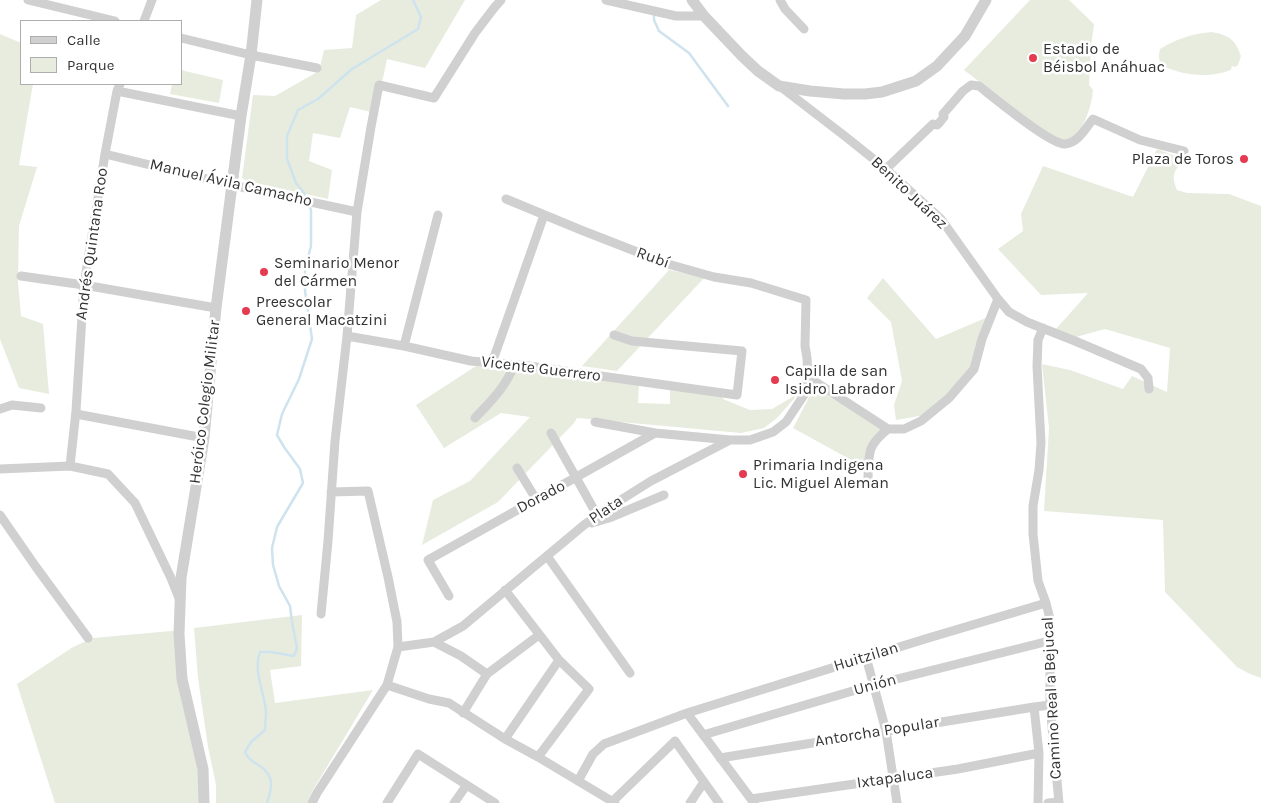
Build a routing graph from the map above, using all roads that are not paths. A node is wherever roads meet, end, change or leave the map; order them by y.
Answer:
1 (28, 0) edge
2 (152, 0) edge
3 (257, 0) edge
4 (501, 0) edge
5 (606, 0) edge
6 (692, 0) edge
7 (780, 0) edge
8 (986, 0) edge
9 (704, 16) junction
10 (111, 20) edge
11 (144, 20) edge
12 (804, 29) dead end
13 (182, 38) edge
14 (250, 55) junction
15 (317, 68) dead end
16 (780, 86) junction
17 (119, 87) edge
18 (241, 116) junction
19 (1184, 151) dead end
20 (104, 154) junction
21 (886, 169) junction
22 (232, 185) junction
23 (506, 199) dead end
24 (357, 212) junction
25 (438, 215) dead end
26 (544, 215) junction
27 (21, 276) dead end
28 (84, 285) junction
29 (998, 299) junction
30 (216, 308) junction
31 (1043, 328) junction
32 (614, 335) dead end
33 (347, 336) junction
34 (404, 346) junction
35 (492, 363) junction
36 (514, 365) junction
37 (808, 377) junction
38 (1149, 390) dead end
39 (40, 408) dead end
40 (0, 409) edge
41 (76, 414) junction
42 (474, 418) dead end
43 (595, 422) dead end
44 (888, 429) junction
45 (552, 433) dead end
46 (655, 433) junction
47 (204, 438) junction
48 (730, 440) junction
49 (70, 466) junction
50 (517, 468) dead end
51 (0, 469) edge
52 (576, 478) junction
53 (868, 478) dead end
54 (331, 492) junction
55 (664, 495) dead end
56 (536, 499) junction
57 (0, 514) edge
58 (597, 515) junction
59 (584, 525) junction
60 (547, 556) junction
61 (505, 590) junction
62 (449, 596) dead end
63 (180, 598) junction
64 (1046, 603) junction
65 (321, 614) dead end
66 (539, 635) junction
67 (88, 638) dead end
68 (1050, 641) junction
69 (434, 642) junction
70 (398, 647) junction
71 (866, 657) junction
72 (559, 660) junction
73 (630, 673) dead end
74 (487, 674) junction
75 (873, 684) junction
76 (387, 685) junction
77 (1050, 704) junction
78 (1034, 707) junction
79 (463, 712) junction
80 (687, 713) junction
81 (886, 731) junction
82 (703, 735) junction
83 (504, 739) junction
84 (1039, 753) junction
85 (538, 757) junction
86 (720, 758) junction
87 (894, 779) junction
88 (578, 781) junction
89 (704, 782) junction
90 (466, 786) junction
91 (752, 801) edge
92 (614, 802) edge
93 (204, 803) edge
94 (312, 803) edge
95 (387, 803) edge
96 (454, 803) edge
97 (495, 803) edge
98 (690, 803) edge
99 (719, 803) edge
100 (898, 803) edge
101 (1038, 803) edge
102 (1048, 803) edge
103 (1059, 803) edge

1 - 10 street
2 - 11 street
3 - 14 street, Heróico Colegio Militar
4 - 24 street
5 - 9 street
6 - 9 street, Benito Juárez
7 - 12 street
8 - 16 street
9 - 16 street, Benito Juárez
13 - 14 street
14 - 15 street
14 - 18 street, Heróico Colegio Militar
16 - 21 street, Benito Juárez
17 - 18 street
17 - 20 street, Andrés Quintana Roo
18 - 22 street, Heróico Colegio Militar
19 - 21 street
20 - 22 street, Manuel Ávila Camacho
20 - 28 street, Andrés Quintana Roo
21 - 29 street, Benito Juárez
22 - 24 street, Manuel Ávila Camacho
22 - 30 street, Heróico Colegio Militar
23 - 26 street, Rubí
24 - 33 street
25 - 34 street
26 - 35 street
26 - 37 street, Rubí
27 - 28 street
28 - 30 street
28 - 41 street, Andrés Quintana Roo
29 - 31 street, Benito Juárez
29 - 44 street
30 - 47 street, Heróico Colegio Militar
31 - 38 street, Benito Juárez
31 - 64 street, Camino Real a Bejucal
32 - 36 street, Vicente Guerrero
33 - 34 street, Vicente Guerrero
33 - 54 street
34 - 35 street, Vicente Guerrero
35 - 36 street, Vicente Guerrero
36 - 42 street
37 - 44 street
37 - 48 street, Plata
39 - 40 street
41 - 47 street
41 - 49 street, Andrés Quintana Roo
43 - 46 street
44 - 53 street
45 - 52 street
46 - 48 street
46 - 52 street, Dorado
47 - 63 street, Heróico Colegio Militar
48 - 58 street, Plata
49 - 51 street
49 - 63 street
50 - 56 street
52 - 56 street, Dorado
52 - 58 street
54 - 65 street
54 - 70 street
55 - 59 street
56 - 62 street, Dorado
57 - 67 street
58 - 59 street, Plata
59 - 60 street, Plata
60 - 61 street, Plata
60 - 73 street
61 - 66 street
61 - 69 street, Plata
63 - 93 street, Heróico Colegio Militar
64 - 68 street, Camino Real a Bejucal
64 - 71 street, Huitzilan
66 - 72 street
66 - 74 street
68 - 75 street, Unión
68 - 77 street, Camino Real a Bejucal
69 - 70 street, Plata
69 - 74 street
70 - 76 street
71 - 75 street
71 - 80 street, Huitzilan
72 - 83 street
72 - 85 street
74 - 79 street
75 - 81 street
75 - 82 street, Unión
76 - 79 street
76 - 94 street
77 - 78 street, Antorcha Popular
77 - 103 street, Camino Real a Bejucal
78 - 81 street, Antorcha Popular
78 - 84 street
79 - 83 street
80 - 82 street
80 - 88 street, Huitzilan
81 - 86 street, Antorcha Popular
81 - 87 street
82 - 86 street
83 - 85 street
84 - 87 street, Ixtapaluca
84 - 101 street
85 - 88 street
86 - 91 street
87 - 91 street, Ixtapaluca
87 - 100 street
88 - 92 street
89 - 92 street
89 - 98 street
89 - 99 street
90 - 95 street
90 - 96 street
90 - 97 street
102 - 103 street

